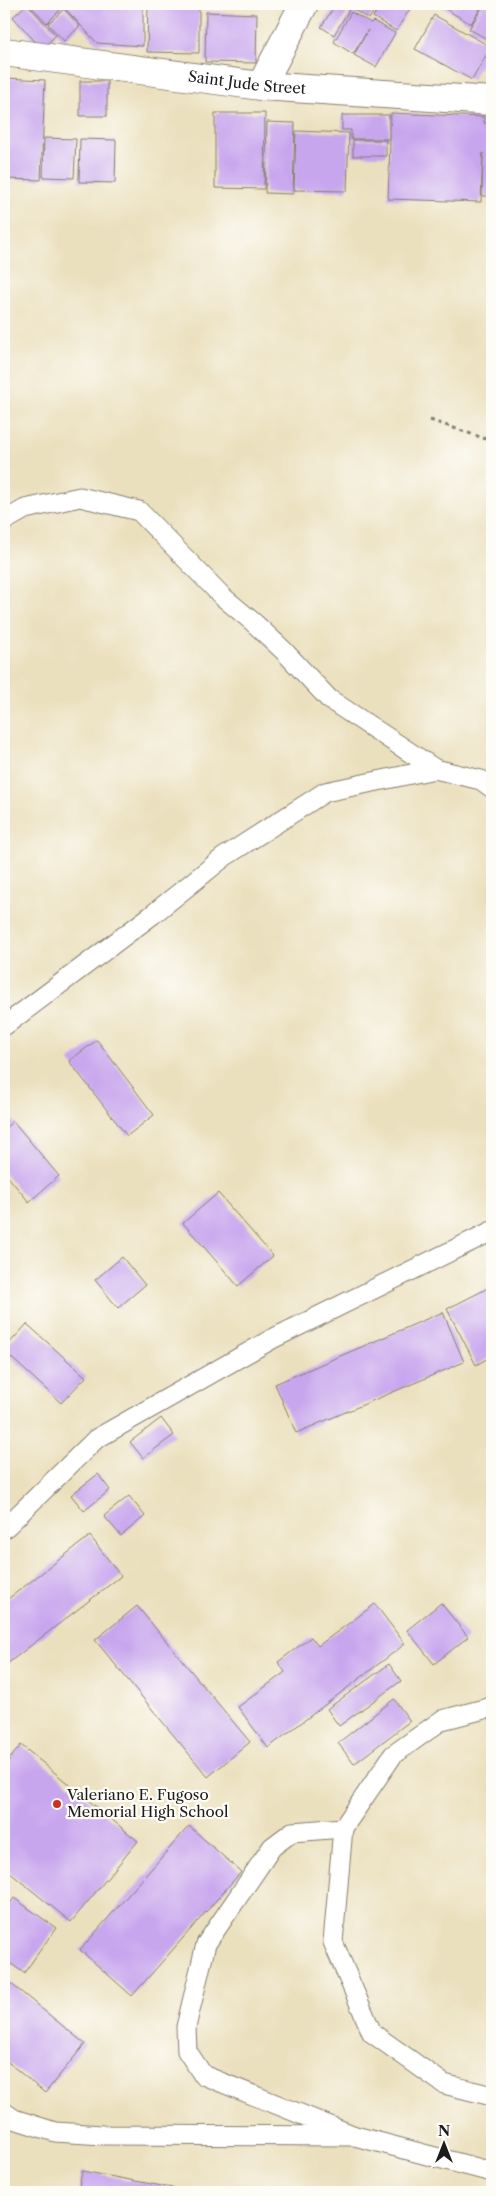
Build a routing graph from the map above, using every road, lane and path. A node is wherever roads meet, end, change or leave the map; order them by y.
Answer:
1 (304, 4) edge
2 (4, 52) edge
3 (261, 86) junction
4 (492, 99) edge
5 (430, 420) dead end
6 (492, 441) edge
7 (4, 521) edge
8 (435, 769) junction
9 (492, 788) edge
10 (4, 1026) edge
11 (492, 1231) edge
12 (4, 1529) edge
13 (492, 1707) edge
14 (343, 1828) junction
15 (492, 2096) edge
16 (4, 2112) edge
17 (355, 2136) junction
18 (492, 2172) edge

1 - 3 street
2 - 3 street, Saint Jude Street
3 - 4 street, Saint Jude Street
5 - 6 path
7 - 8 lane
8 - 9 lane
8 - 10 lane
11 - 12 lane
13 - 14 lane
14 - 15 lane
14 - 17 lane
16 - 17 lane
17 - 18 lane

